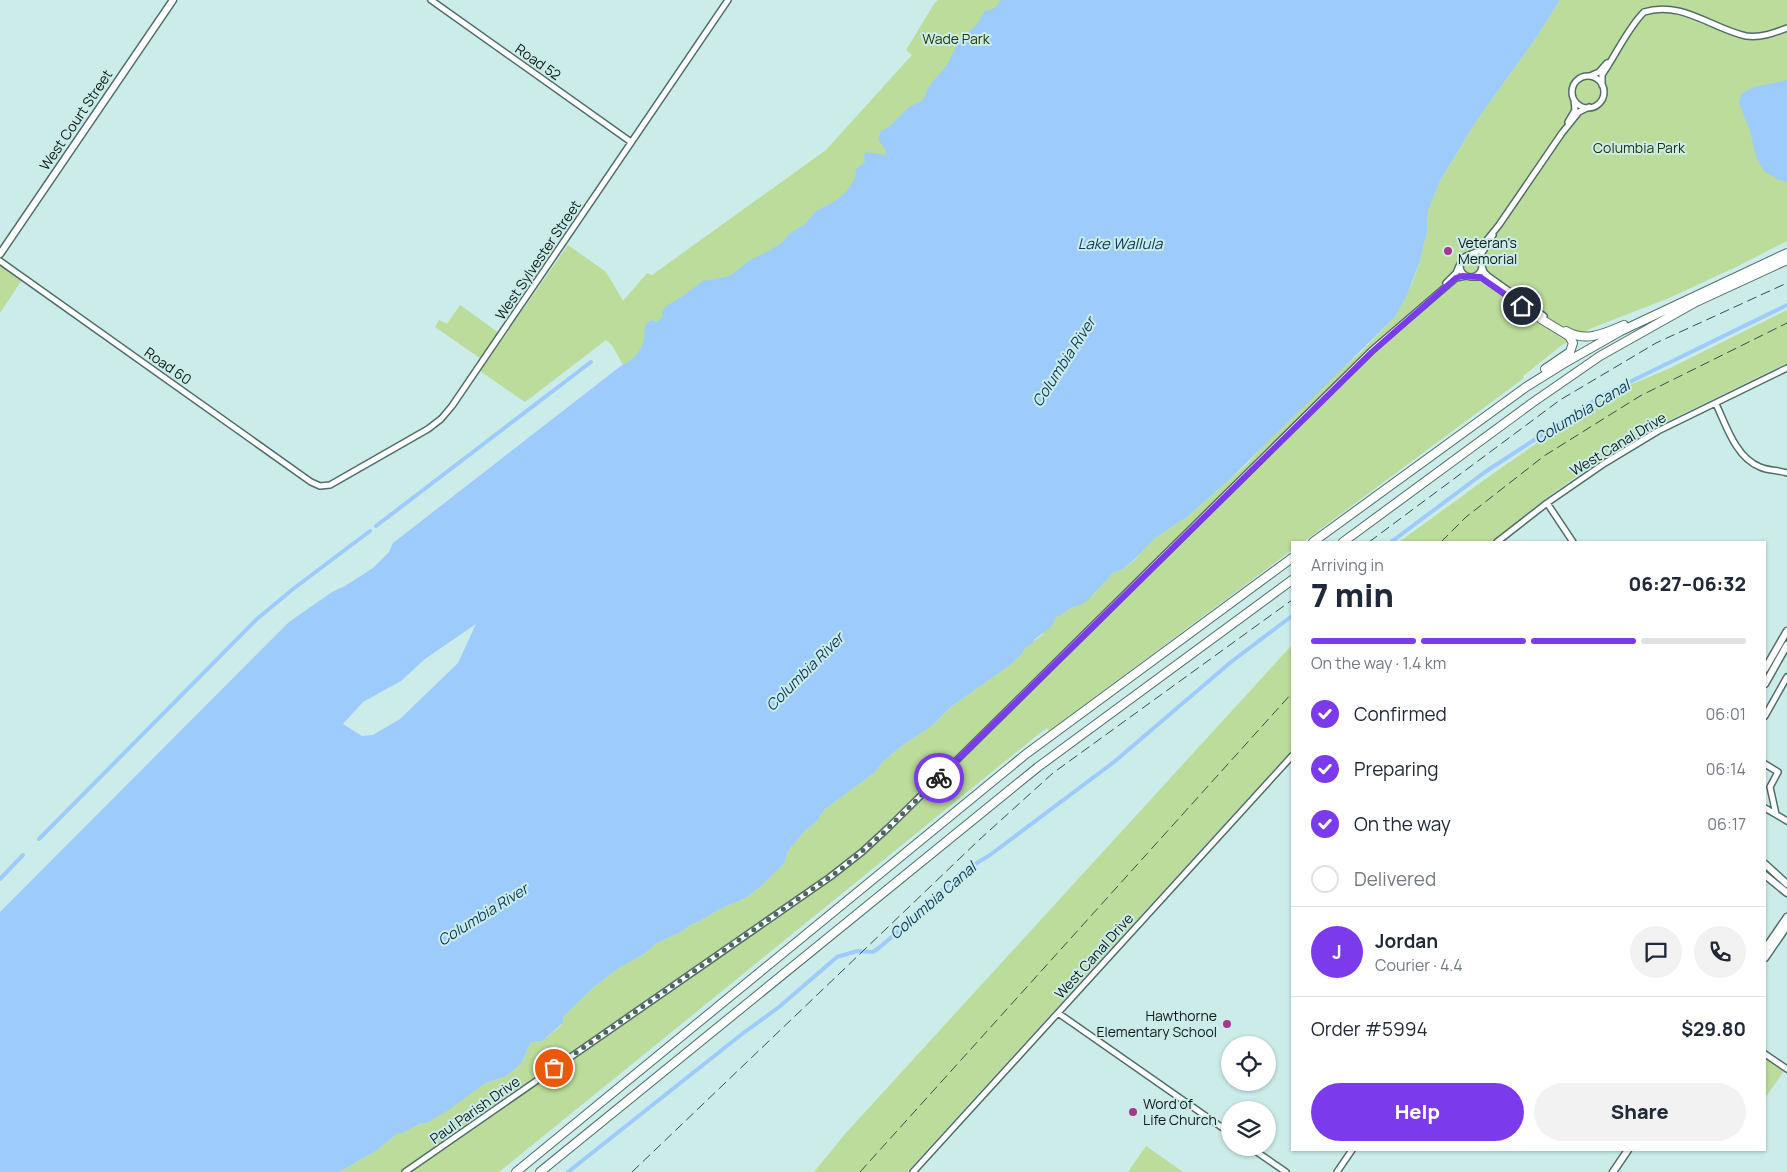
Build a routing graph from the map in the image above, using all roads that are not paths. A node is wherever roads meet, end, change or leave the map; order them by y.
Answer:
1 (173, 0) edge
2 (431, 0) edge
3 (728, 0) edge
4 (1657, 4) dead end
5 (1711, 16) dead end
6 (1787, 28) edge
7 (1614, 55) junction
8 (1588, 76) junction
9 (1602, 85) junction
10 (1574, 99) junction
11 (1589, 107) junction
12 (1562, 133) junction
13 (631, 142) junction
14 (1499, 225) junction
15 (1787, 253) edge
16 (0, 254) edge
17 (1470, 256) junction
18 (1787, 260) edge
19 (0, 261) edge
20 (1460, 264) junction
21 (1481, 264) junction
22 (1466, 276) junction
23 (1474, 277) junction
24 (1434, 296) junction
25 (1681, 302) junction
26 (1543, 318) junction
27 (1787, 368) edge
28 (1716, 404) junction
29 (1438, 451) junction
30 (1787, 473) edge
31 (324, 486) joint
32 (1546, 503) junction
33 (1314, 541) edge
34 (1344, 541) edge
35 (1498, 541) edge
36 (1572, 541) edge
37 (1291, 559) edge
38 (1291, 581) edge
39 (1787, 631) edge
40 (1787, 645) edge
41 (1766, 668) edge
42 (1787, 677) edge
43 (1766, 682) edge
44 (1766, 714) edge
45 (1291, 757) edge
46 (1766, 765) edge
47 (1766, 809) edge
48 (1776, 814) junction
49 (1787, 821) edge
50 (1766, 865) edge
51 (1766, 876) edge
52 (1787, 884) edge
53 (1787, 893) edge
54 (1787, 917) edge
55 (1787, 926) edge
56 (1766, 947) edge
57 (1766, 957) edge
58 (1058, 1013) junction
59 (1766, 1055) edge
60 (1787, 1069) edge
61 (1221, 1127) edge
62 (1351, 1151) edge
63 (1627, 1151) edge
64 (1263, 1156) edge
65 (405, 1172) edge
66 (516, 1172) edge
67 (540, 1172) edge
68 (912, 1172) edge
69 (1286, 1172) edge
70 (1337, 1172) edge
71 (1613, 1172) edge

1 - 16 main road, West Court Street
2 - 13 street, Road 52
3 - 13 street, West Sylvester Street
4 - 7 street
5 - 6 street
7 - 8 street
7 - 9 street
8 - 9 street
8 - 10 street
9 - 11 street
10 - 11 street
10 - 12 street
11 - 12 street
12 - 14 street
13 - 31 street, West Sylvester Street
14 - 17 street
14 - 21 street
15 - 25 highway
17 - 20 street
17 - 21 street
18 - 34 highway
19 - 31 street, Road 60
20 - 22 street
20 - 24 street, Paul Parish Drive
21 - 23 street
21 - 26 street
22 - 23 street
22 - 24 street, Paul Parish Drive
23 - 26 street
24 - 65 street, Paul Parish Drive
25 - 26 highway
25 - 29 highway
26 - 29 highway
27 - 28 street, West Canal Drive
28 - 30 street
28 - 32 street, West Canal Drive
29 - 33 highway
32 - 35 street, West Canal Drive
32 - 36 street
37 - 66 highway
38 - 67 highway
39 - 41 main road
40 - 43 main road
42 - 44 street
45 - 58 street, West Canal Drive
46 - 48 street
47 - 48 street
48 - 49 street
50 - 52 main road
51 - 53 main road
54 - 56 main road
55 - 57 main road
58 - 61 street
58 - 68 street, West Canal Drive
59 - 60 street
62 - 70 street
63 - 71 main road
64 - 69 street

